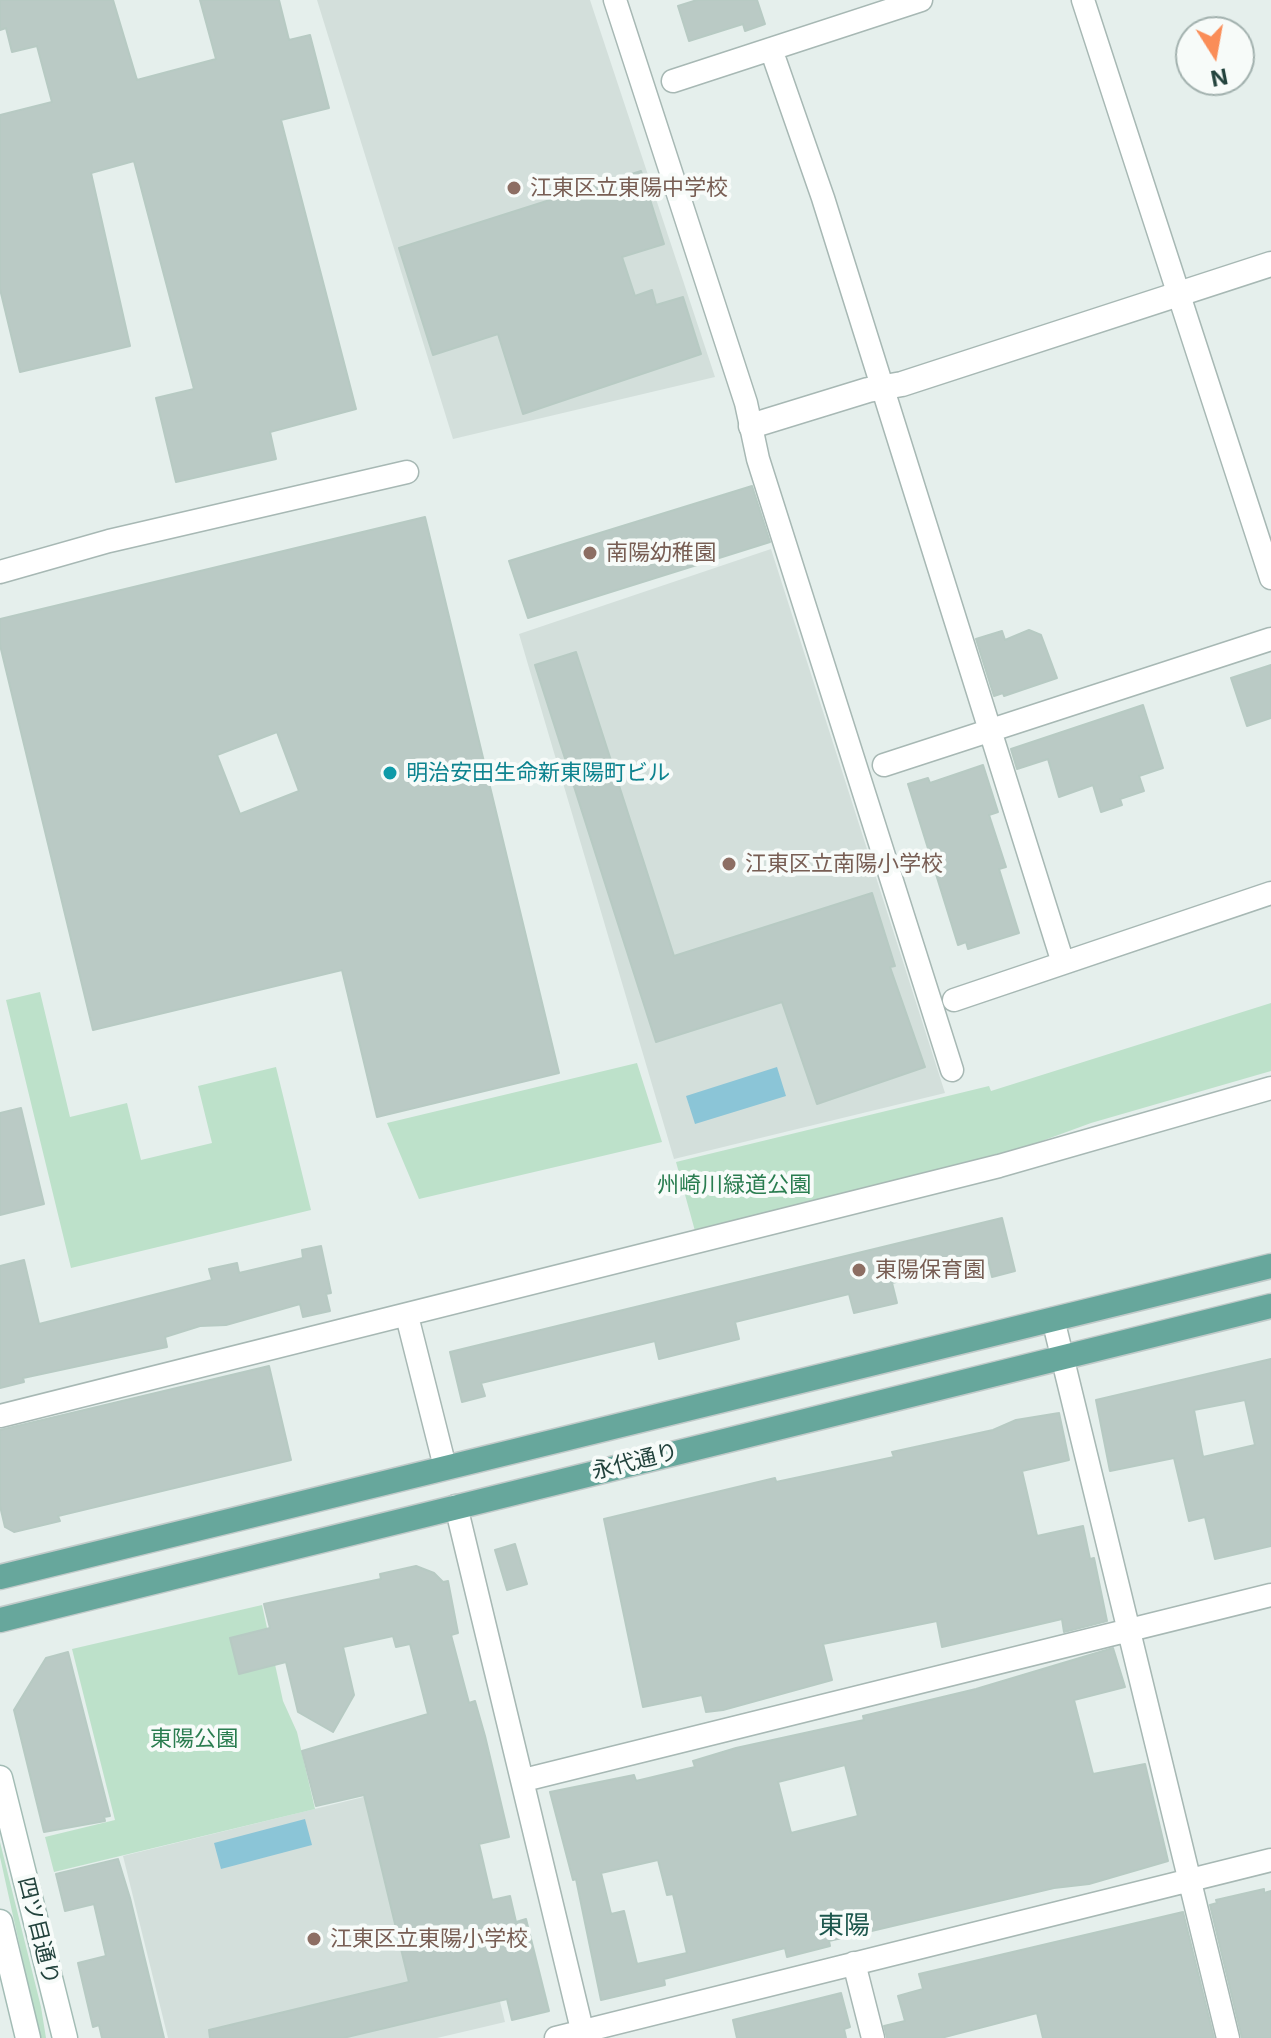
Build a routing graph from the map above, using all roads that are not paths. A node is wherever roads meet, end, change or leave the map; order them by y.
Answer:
1 (615, 0) edge
2 (921, 0) edge
3 (1083, 0) edge
4 (771, 49) junction
5 (673, 81) dead end
6 (1271, 264) edge
7 (1179, 294) junction
8 (883, 390) junction
9 (751, 426) junction
10 (407, 472) dead end
11 (0, 572) edge
12 (1271, 578) edge
13 (1271, 639) edge
14 (990, 730) junction
15 (884, 765) dead end
16 (1271, 893) edge
17 (1063, 963) junction
18 (954, 1000) dead end
19 (952, 1070) dead end
20 (1271, 1088) edge
21 (1271, 1266) edge
22 (1271, 1306) edge
23 (407, 1316) junction
24 (1053, 1319) junction
25 (1062, 1357) junction
26 (0, 1416) edge
27 (445, 1467) junction
28 (456, 1506) junction
29 (0, 1577) edge
30 (1271, 1595) edge
31 (0, 1620) edge
32 (1128, 1629) junction
33 (0, 1778) edge
34 (524, 1780) junction
35 (1271, 1860) edge
36 (1190, 1881) junction
37 (1, 1928) edge
38 (854, 1963) junction
39 (583, 2035) edge
40 (28, 2038) edge
41 (65, 2038) edge
42 (556, 2038) edge
43 (873, 2038) edge
44 (1228, 2038) edge

1 - 9 street
2 - 4 street
3 - 7 street
4 - 5 street
4 - 8 street
6 - 7 street
7 - 8 street
7 - 12 street
8 - 9 street
8 - 14 street
9 - 19 street
10 - 11 street
13 - 14 street
14 - 15 street
14 - 17 street
16 - 17 street
17 - 18 street
20 - 23 street
21 - 24 main road, 永代通り
22 - 25 main road, 永代通り
23 - 26 street
23 - 27 street
24 - 25 street
24 - 27 main road, 永代通り
25 - 28 main road, 永代通り
25 - 32 street
27 - 29 main road, 永代通り
28 - 31 main road, 永代通り
28 - 34 street
30 - 32 street
32 - 34 street
32 - 36 street
33 - 41 street, 四ツ目通り
34 - 39 street
35 - 36 street
36 - 38 street
36 - 44 street
37 - 40 street, 四ツ目通り
38 - 39 street
38 - 43 street
39 - 42 street

